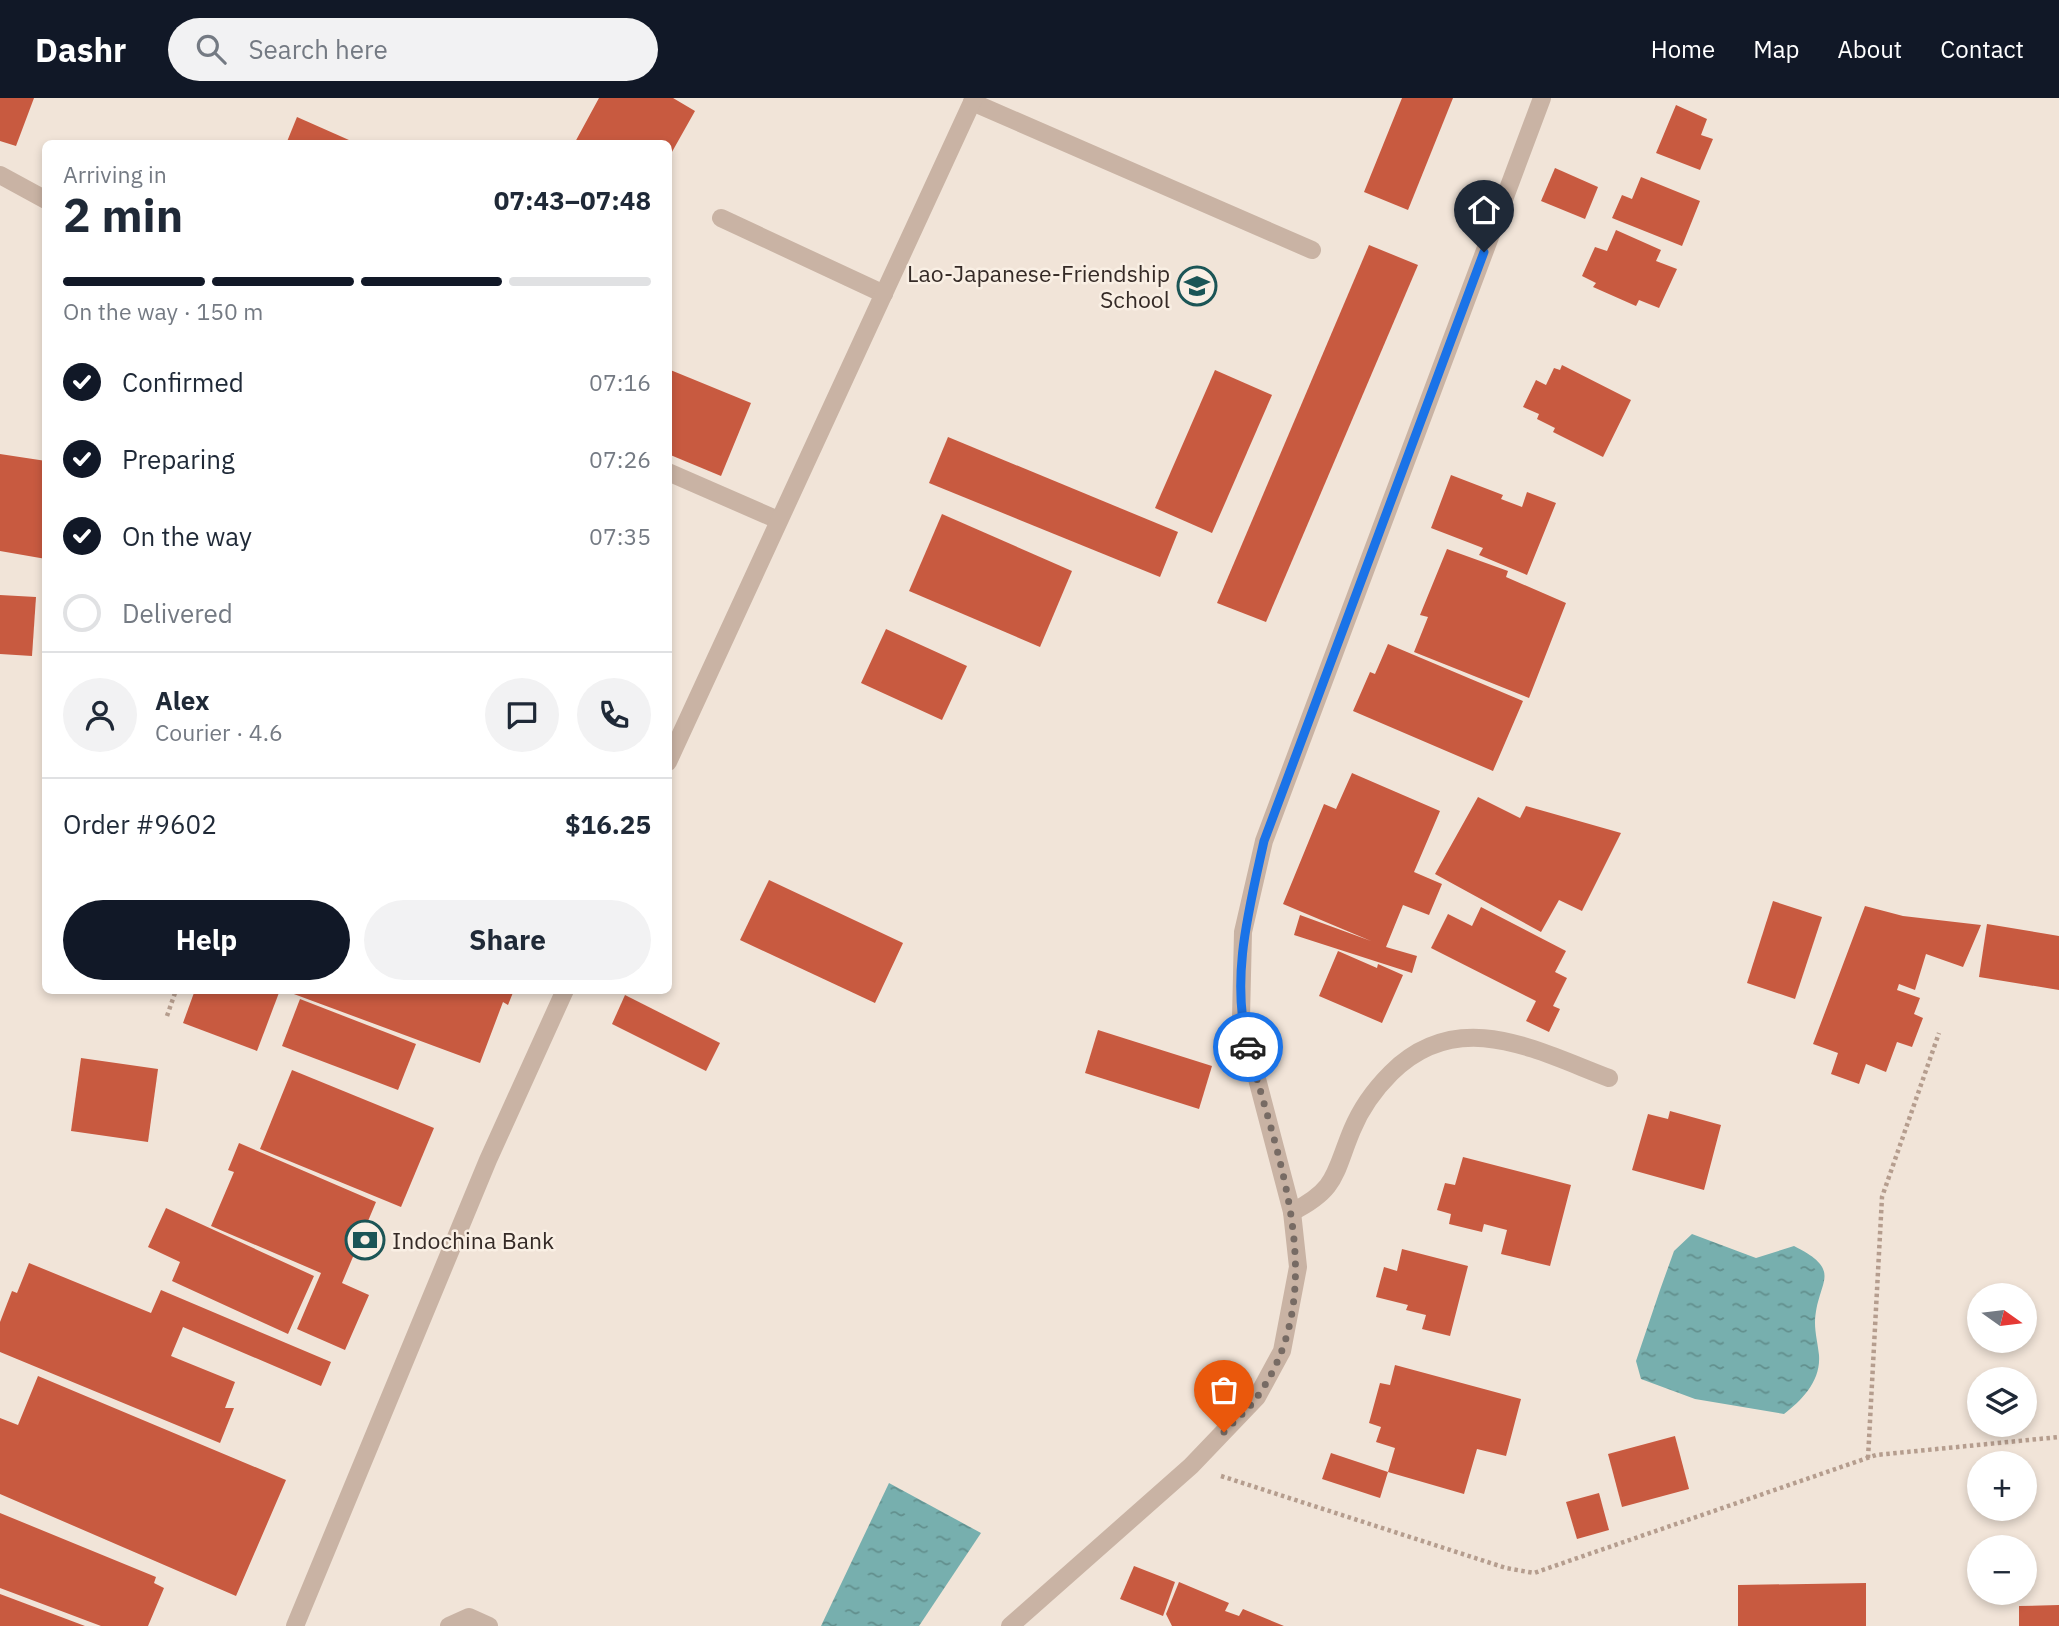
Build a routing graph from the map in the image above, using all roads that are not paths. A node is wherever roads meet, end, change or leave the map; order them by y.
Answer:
1 (1542, 98) edge
2 (973, 100) edge
3 (0, 175) edge
4 (42, 198) edge
5 (721, 218) dead end
6 (1312, 250) dead end
7 (884, 294) junction
8 (672, 474) edge
9 (778, 520) junction
10 (672, 753) edge
11 (563, 994) edge
12 (1609, 1078) dead end
13 (1292, 1212) junction
14 (295, 1626) edge
15 (449, 1626) edge
16 (489, 1626) edge
17 (1010, 1626) edge

1 - 13 street
2 - 6 street
2 - 7 street
3 - 4 street
5 - 7 street
7 - 9 street
8 - 9 street
9 - 10 street
11 - 14 street
12 - 13 street
13 - 17 street
15 - 16 street

